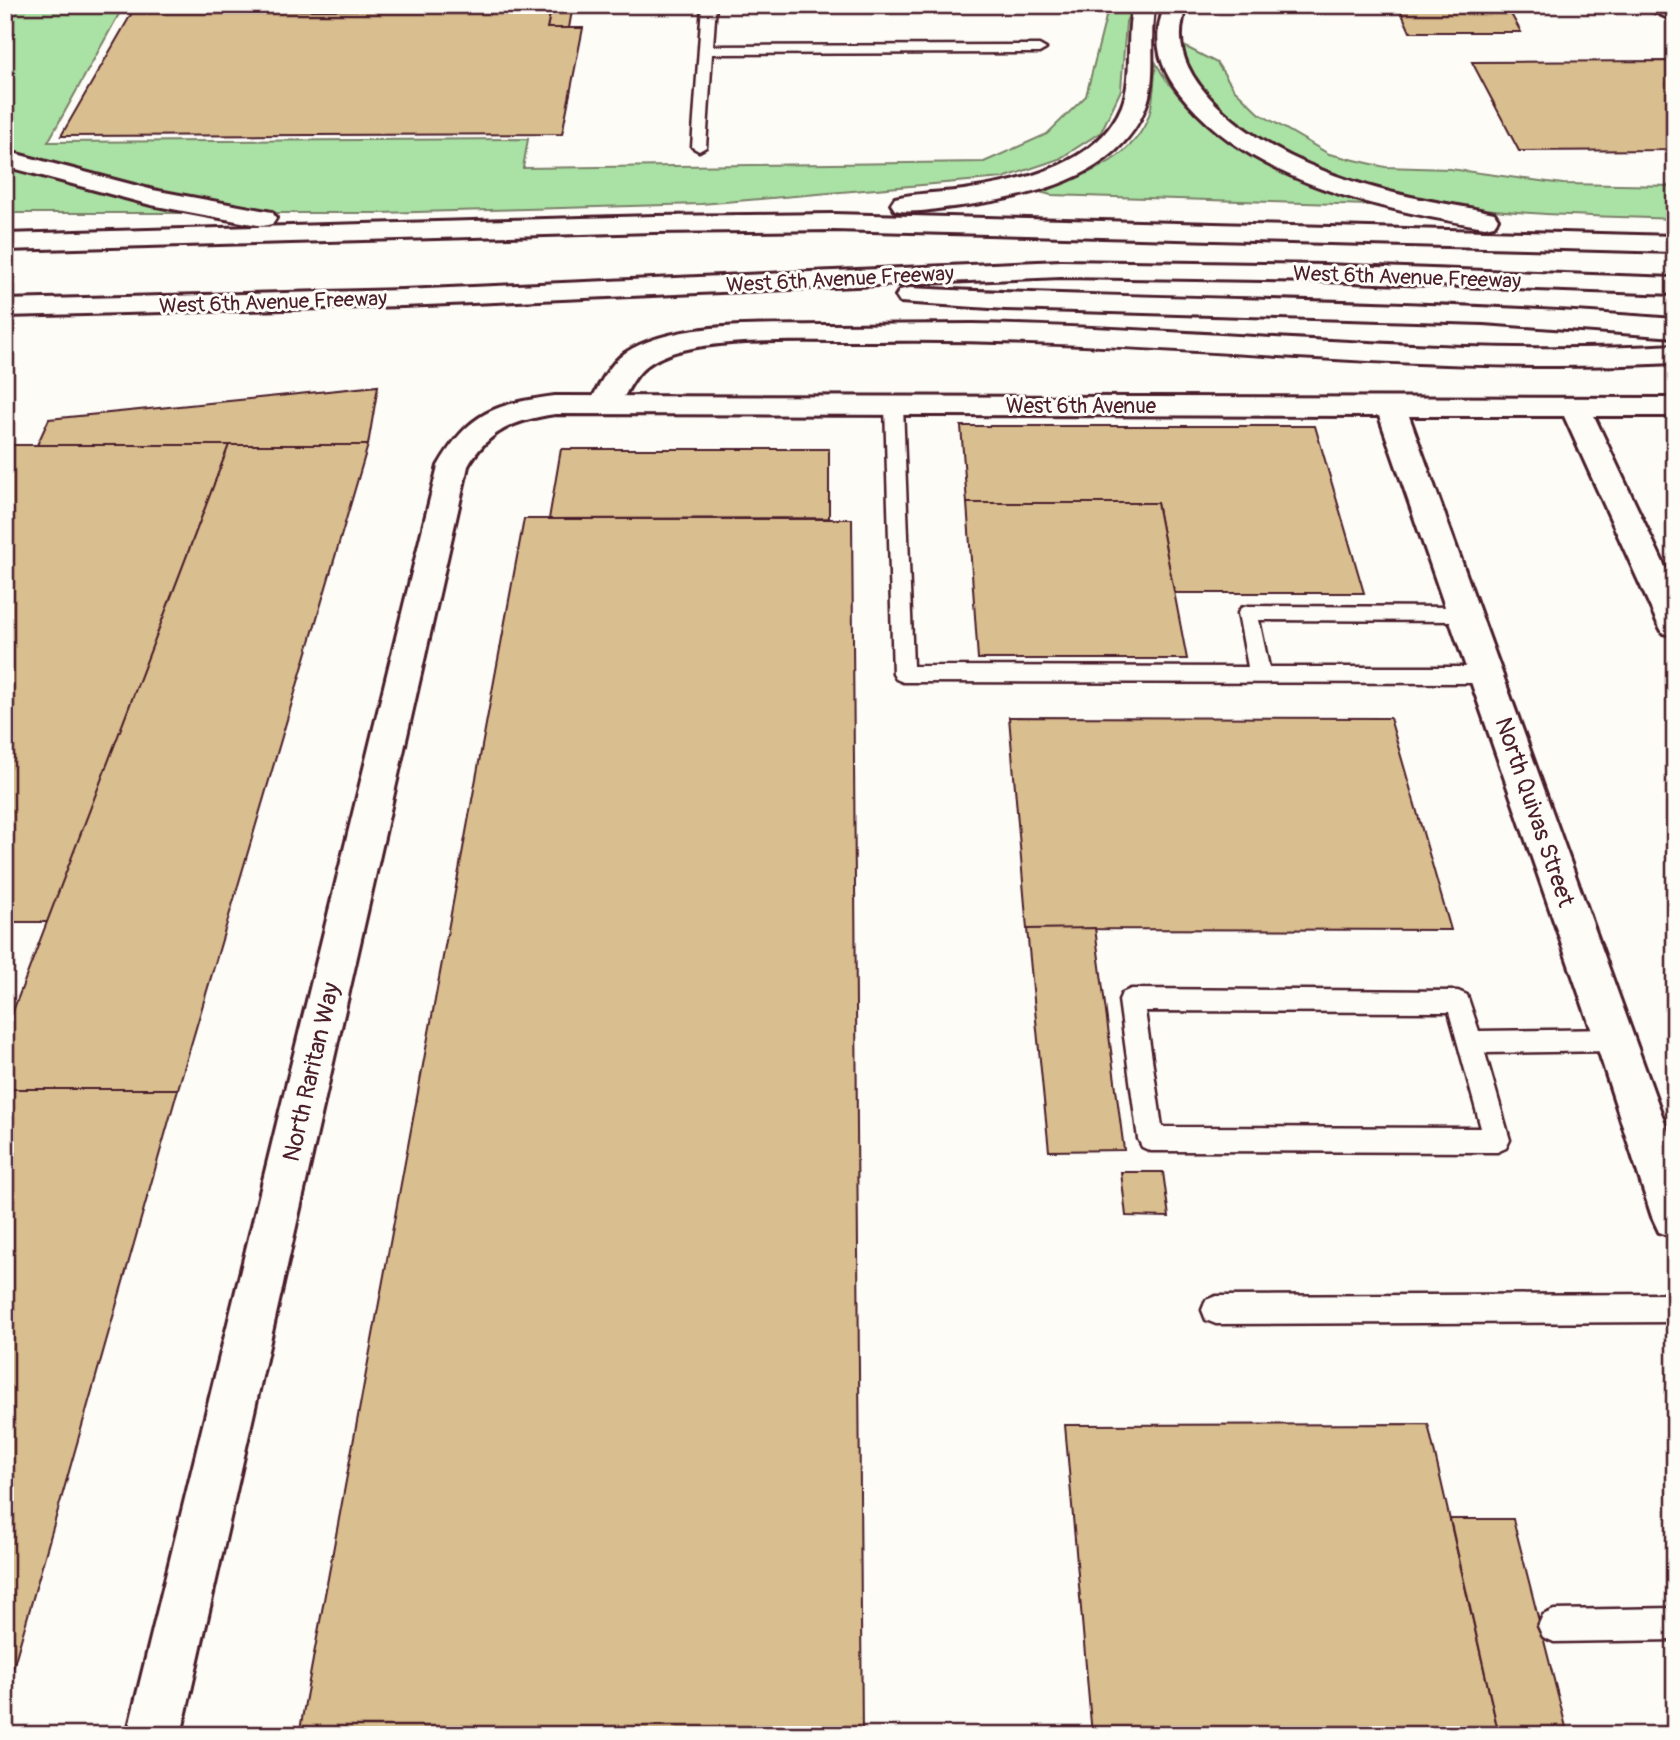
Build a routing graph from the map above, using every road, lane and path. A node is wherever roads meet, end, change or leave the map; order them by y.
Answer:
1 (709, 5) edge
2 (1144, 5) edge
3 (1176, 5) edge
4 (1658, 5) edge
5 (1675, 14) edge
6 (1039, 49) dead end
7 (706, 50) junction
8 (699, 148) dead end
9 (5, 158) edge
10 (654, 224) junction
11 (341, 233) junction
12 (1675, 238) edge
13 (5, 242) edge
14 (1675, 244) edge
15 (1675, 286) edge
16 (670, 287) junction
17 (5, 308) edge
18 (1675, 328) edge
19 (1664, 355) edge
20 (604, 405) junction
21 (894, 406) junction
22 (1675, 407) edge
23 (1391, 408) junction
24 (1575, 408) junction
25 (490, 421) joint
26 (1465, 614) junction
27 (1675, 624) edge
28 (903, 674) joint
29 (1260, 675) junction
30 (1486, 675) junction
31 (1616, 1040) junction
32 (1470, 1042) junction
33 (1675, 1217) edge
34 (1675, 1308) edge
35 (1216, 1310) dead end
36 (1675, 1625) edge
37 (1554, 1626) dead end
38 (155, 1735) edge

1 - 7 lane
2 - 10 main road
3 - 12 main road
4 - 5 main road
6 - 7 lane
7 - 8 lane
9 - 11 main road
10 - 11 main road, West 6th Avenue Freeway
10 - 14 main road, West 6th Avenue Freeway
11 - 13 main road, West 6th Avenue Freeway
15 - 16 main road, West 6th Avenue Freeway
16 - 17 main road, West 6th Avenue Freeway
16 - 18 main road
19 - 20 main road
20 - 21 main road, West 6th Avenue
20 - 25 main road, West 6th Avenue
21 - 23 main road, West 6th Avenue
21 - 28 lane
22 - 24 main road, West 6th Avenue
23 - 24 main road, West 6th Avenue
23 - 26 main road, North Quivas Street
24 - 27 main road
25 - 38 main road, North Raritan Way
26 - 29 lane
26 - 30 main road, North Quivas Street
28 - 29 lane
29 - 30 lane
30 - 31 main road, North Quivas Street
31 - 32 lane
31 - 33 main road, North Quivas Street
32 - 32 lane
34 - 35 lane
36 - 37 lane

